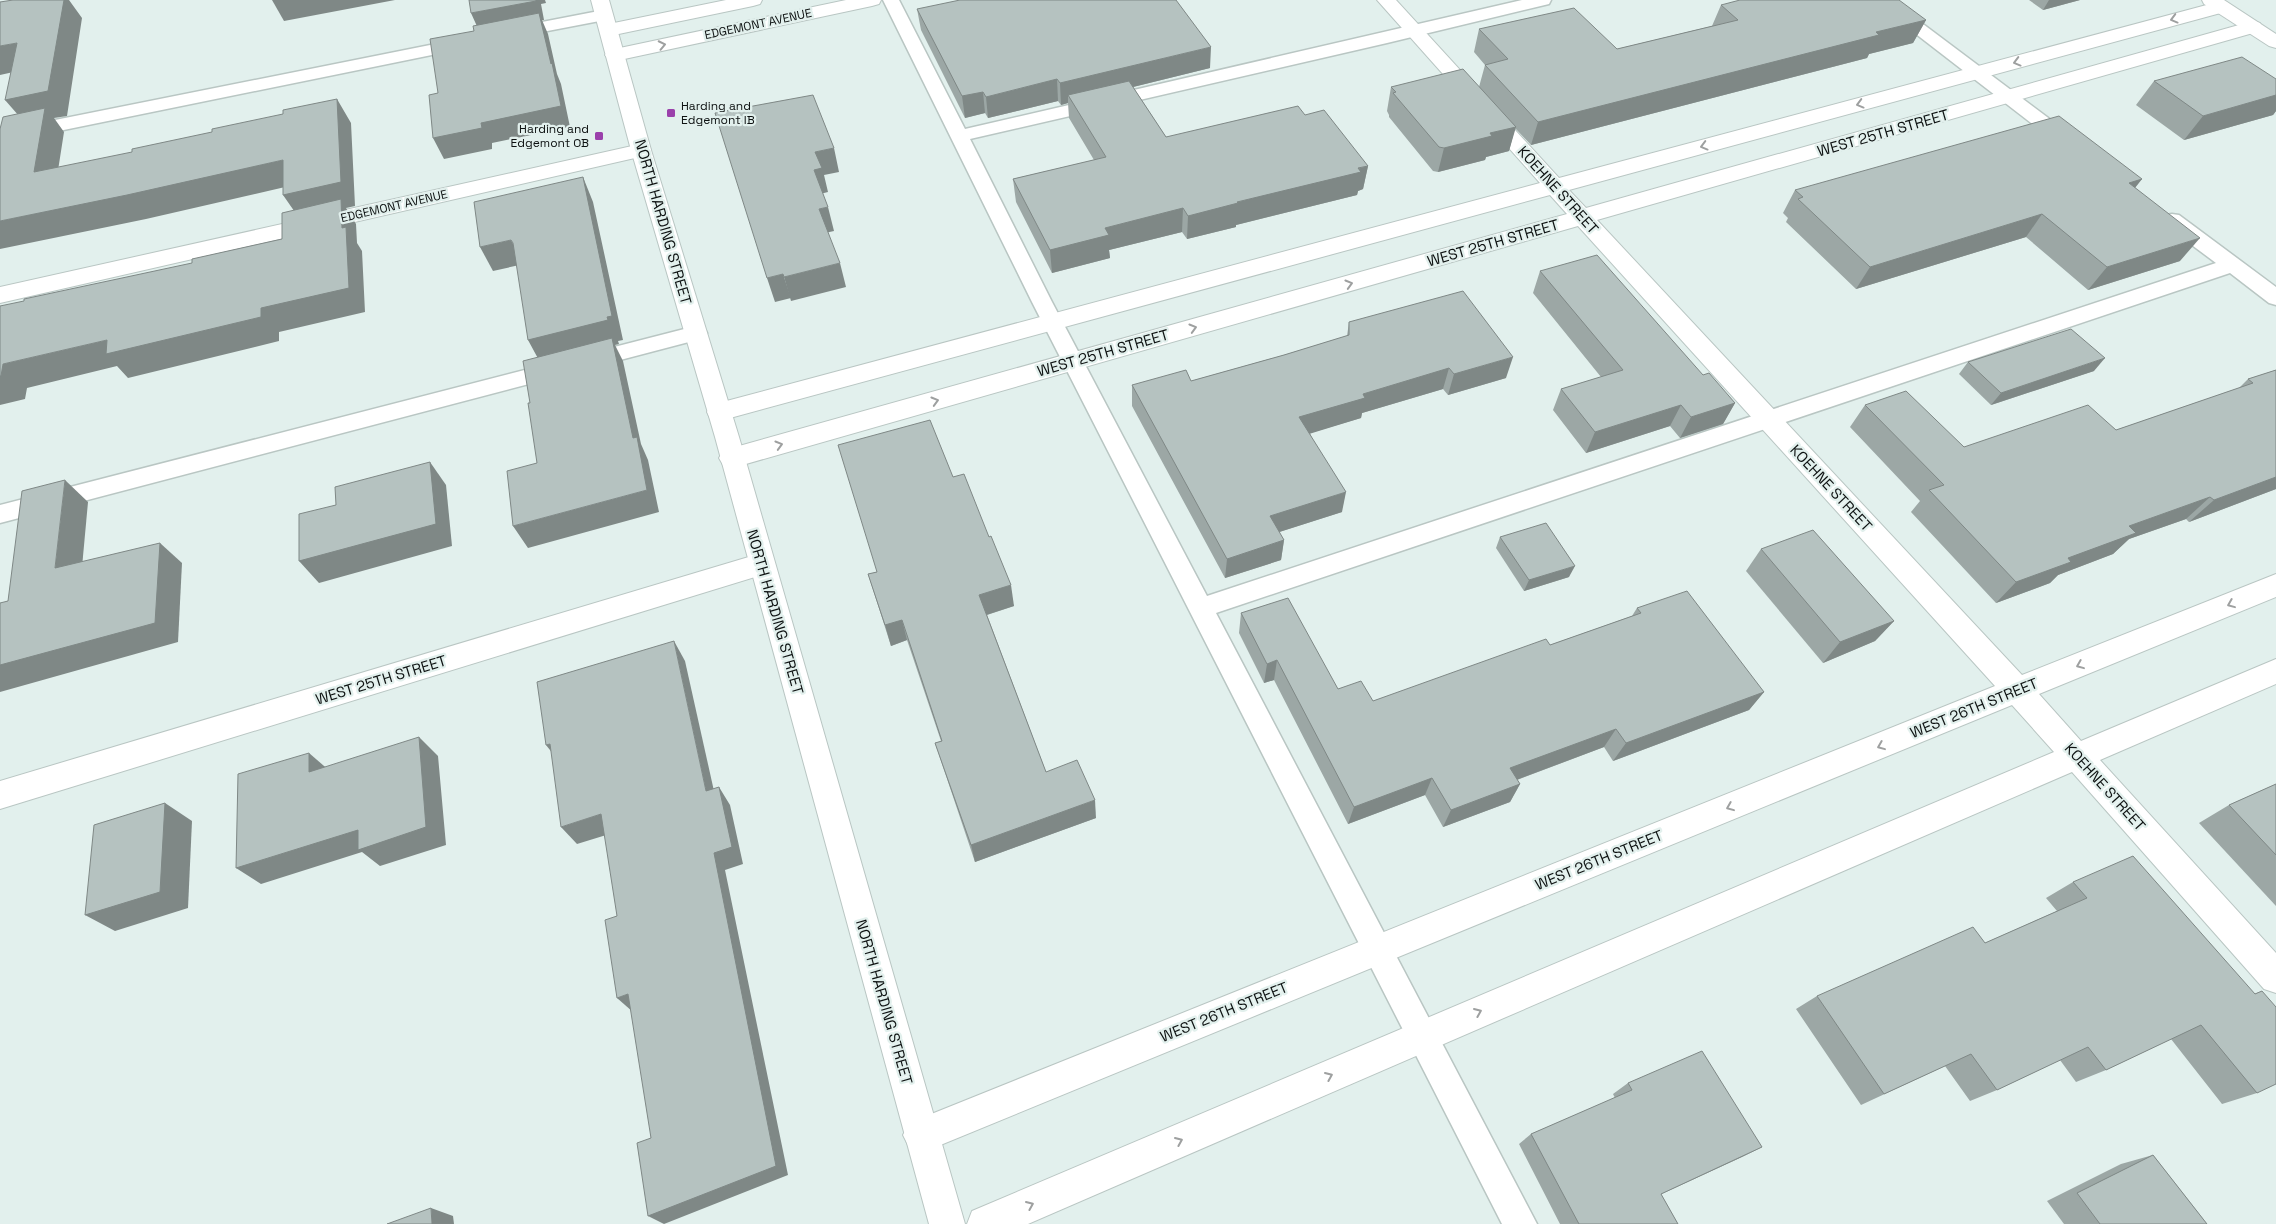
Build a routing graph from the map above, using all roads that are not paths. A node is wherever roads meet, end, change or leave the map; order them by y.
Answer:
1 (753, 0) edge
2 (872, 0) edge
3 (891, 0) edge
4 (1386, 0) edge
5 (1543, 0) edge
6 (1880, 0) edge
7 (2216, 3) edge
8 (607, 25) edge
9 (2253, 27) junction
10 (1415, 31) junction
11 (2276, 42) edge
12 (1976, 73) junction
13 (2008, 97) junction
14 (960, 136) junction
15 (0, 137) edge
16 (641, 150) junction
17 (2081, 152) edge
18 (1555, 186) junction
19 (2161, 212) edge
20 (1583, 218) junction
21 (2233, 265) junction
22 (0, 295) edge
23 (2276, 298) edge
24 (1053, 322) junction
25 (696, 333) junction
26 (1073, 362) junction
27 (719, 412) junction
28 (1768, 420) junction
29 (732, 458) junction
30 (0, 514) edge
31 (762, 564) junction
32 (2276, 586) edge
33 (1201, 608) junction
34 (2276, 671) edge
35 (2017, 690) junction
36 (2076, 756) junction
37 (0, 795) edge
38 (1378, 950) junction
39 (2276, 977) edge
40 (1422, 1036) junction
41 (922, 1134) junction
42 (947, 1224) edge
43 (985, 1224) edge
44 (1520, 1224) edge

1 - 8 street, EDGEMONT AVENUE
8 -> 2 street, EDGEMONT AVENUE
3 - 14 lane
4 - 10 street, KOEHNE STREET
5 - 10 lane
6 - 12 lane
7 - 9 street
7 -> 12 street
8 - 15 lane
8 - 16 street, NORTH HARDING STREET
9 - 11 street
9 - 13 street, WEST 25TH STREET
10 - 14 lane
10 - 18 street, KOEHNE STREET
12 - 13 lane
12 -> 18 street
13 - 17 lane
13 - 20 street, WEST 25TH STREET
14 - 24 lane
16 - 22 street, EDGEMONT AVENUE
16 - 25 street, NORTH HARDING STREET
18 - 20 street, KOEHNE STREET
18 - 24 street
19 - 21 lane
26 -> 20 street, WEST 25TH STREET
20 - 28 street, KOEHNE STREET
21 - 23 lane
21 - 28 lane
24 - 26 lane
24 - 27 street
25 - 27 street, NORTH HARDING STREET
25 - 30 lane
29 -> 26 street, WEST 25TH STREET
26 - 33 lane
27 - 29 street, NORTH HARDING STREET
28 - 33 lane
28 - 35 street, KOEHNE STREET
29 - 31 street, NORTH HARDING STREET
31 - 37 street, WEST 25TH STREET
31 - 41 street, NORTH HARDING STREET
32 -> 35 street, WEST 26TH STREET
33 - 38 lane
34 - 36 street
35 - 36 street, KOEHNE STREET
35 -> 38 street, WEST 26TH STREET
36 - 39 street, KOEHNE STREET
40 -> 36 street
38 - 40 lane
38 - 41 street, WEST 26TH STREET
43 -> 40 street
40 - 44 lane
41 - 42 street, NORTH HARDING STREET

